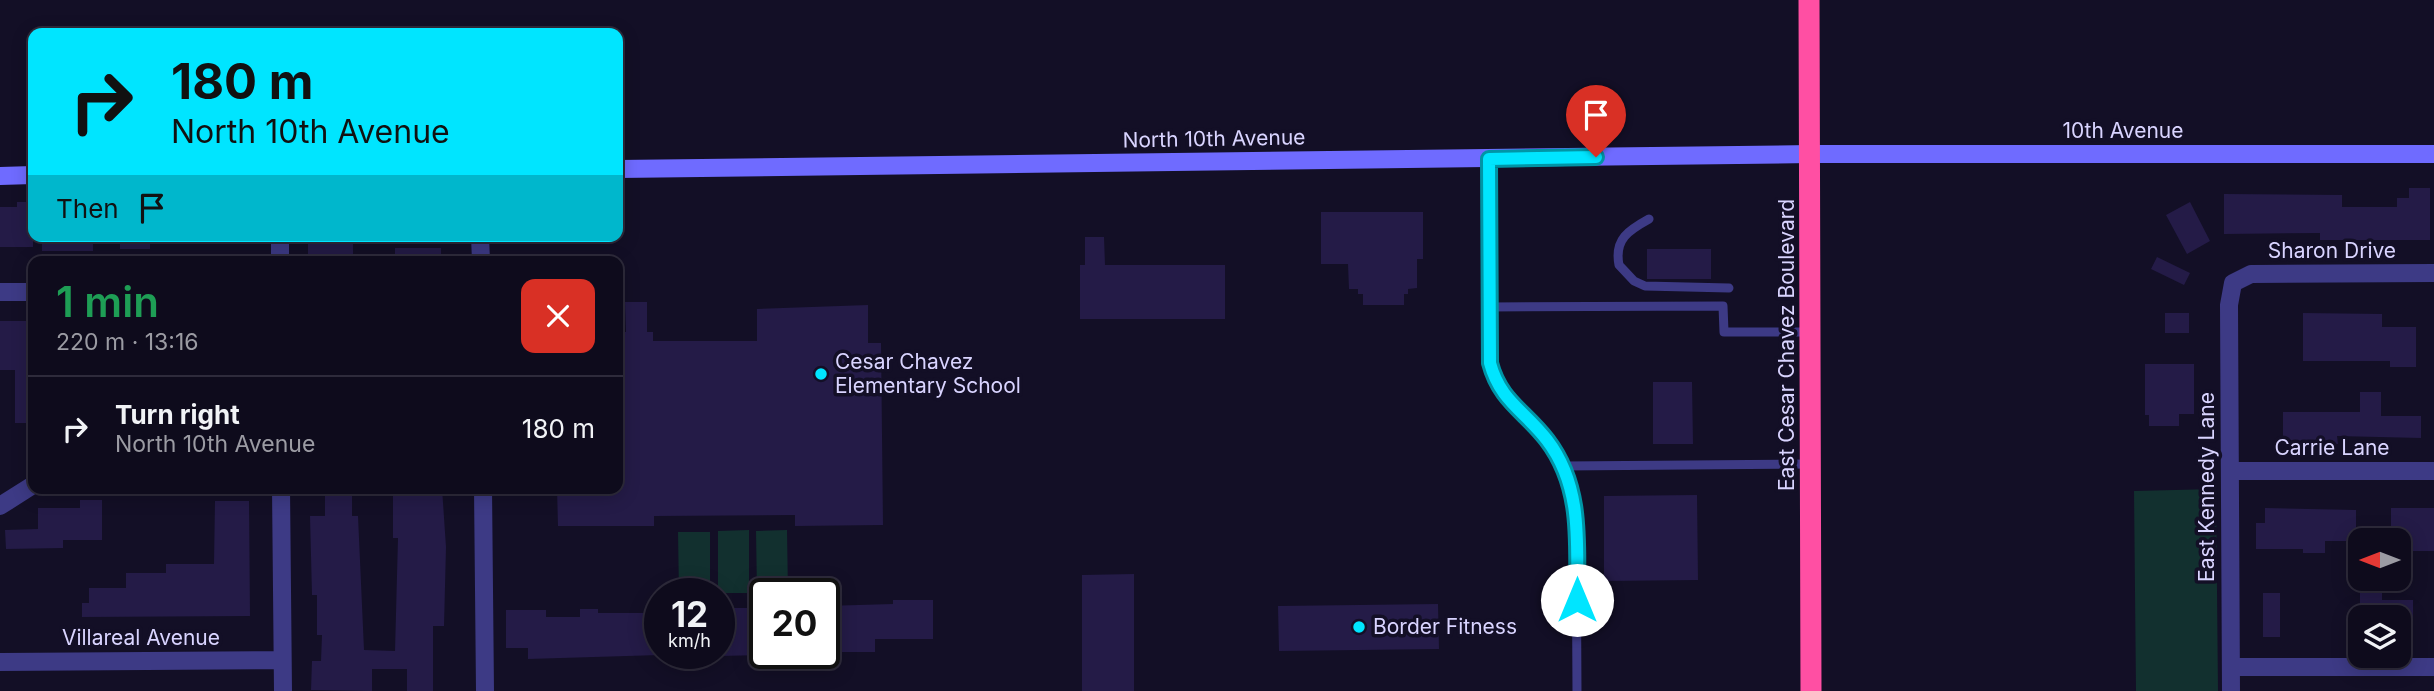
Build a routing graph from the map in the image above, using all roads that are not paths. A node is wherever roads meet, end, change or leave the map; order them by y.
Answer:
1 (1809, 0) edge
2 (1811, 154) junction
3 (2434, 154) edge
4 (1489, 159) junction
5 (623, 169) edge
6 (0, 176) edge
7 (28, 176) edge
8 (1649, 219) dead end
9 (2434, 273) edge
10 (2233, 282) joint
11 (1729, 288) dead end
12 (0, 292) edge
13 (28, 292) edge
14 (1489, 307) junction
15 (1810, 332) junction
16 (1811, 464) junction
17 (1564, 466) junction
18 (2231, 471) junction
19 (2434, 471) edge
20 (28, 488) edge
21 (281, 494) edge
22 (483, 494) edge
23 (0, 506) edge
24 (282, 660) junction
25 (0, 662) edge
26 (2231, 667) junction
27 (2434, 667) edge
28 (283, 691) edge
29 (485, 691) edge
30 (1577, 691) edge
31 (1811, 691) edge
32 (2231, 691) edge

1 - 2 highway, East Cesar Chavez Boulevard
2 - 3 main road, 10th Avenue
2 - 4 main road, North 10th Avenue
2 - 15 highway, East Cesar Chavez Boulevard
4 - 5 main road, North 10th Avenue
4 - 14 lane
6 - 7 main road
8 - 11 lane
9 - 10 street, Sharon Drive
10 - 18 street, East Kennedy Lane
12 - 13 street
14 - 15 lane
14 - 17 lane
15 - 16 highway, East Cesar Chavez Boulevard
16 - 17 lane
16 - 31 highway, East Cesar Chavez Boulevard
17 - 30 lane
18 - 19 street, Carrie Lane
18 - 26 street, East Kennedy Lane
20 - 23 street
21 - 24 street
22 - 29 street
24 - 25 street, Villareal Avenue
24 - 28 street
26 - 27 street
26 - 32 street, East Kennedy Lane

